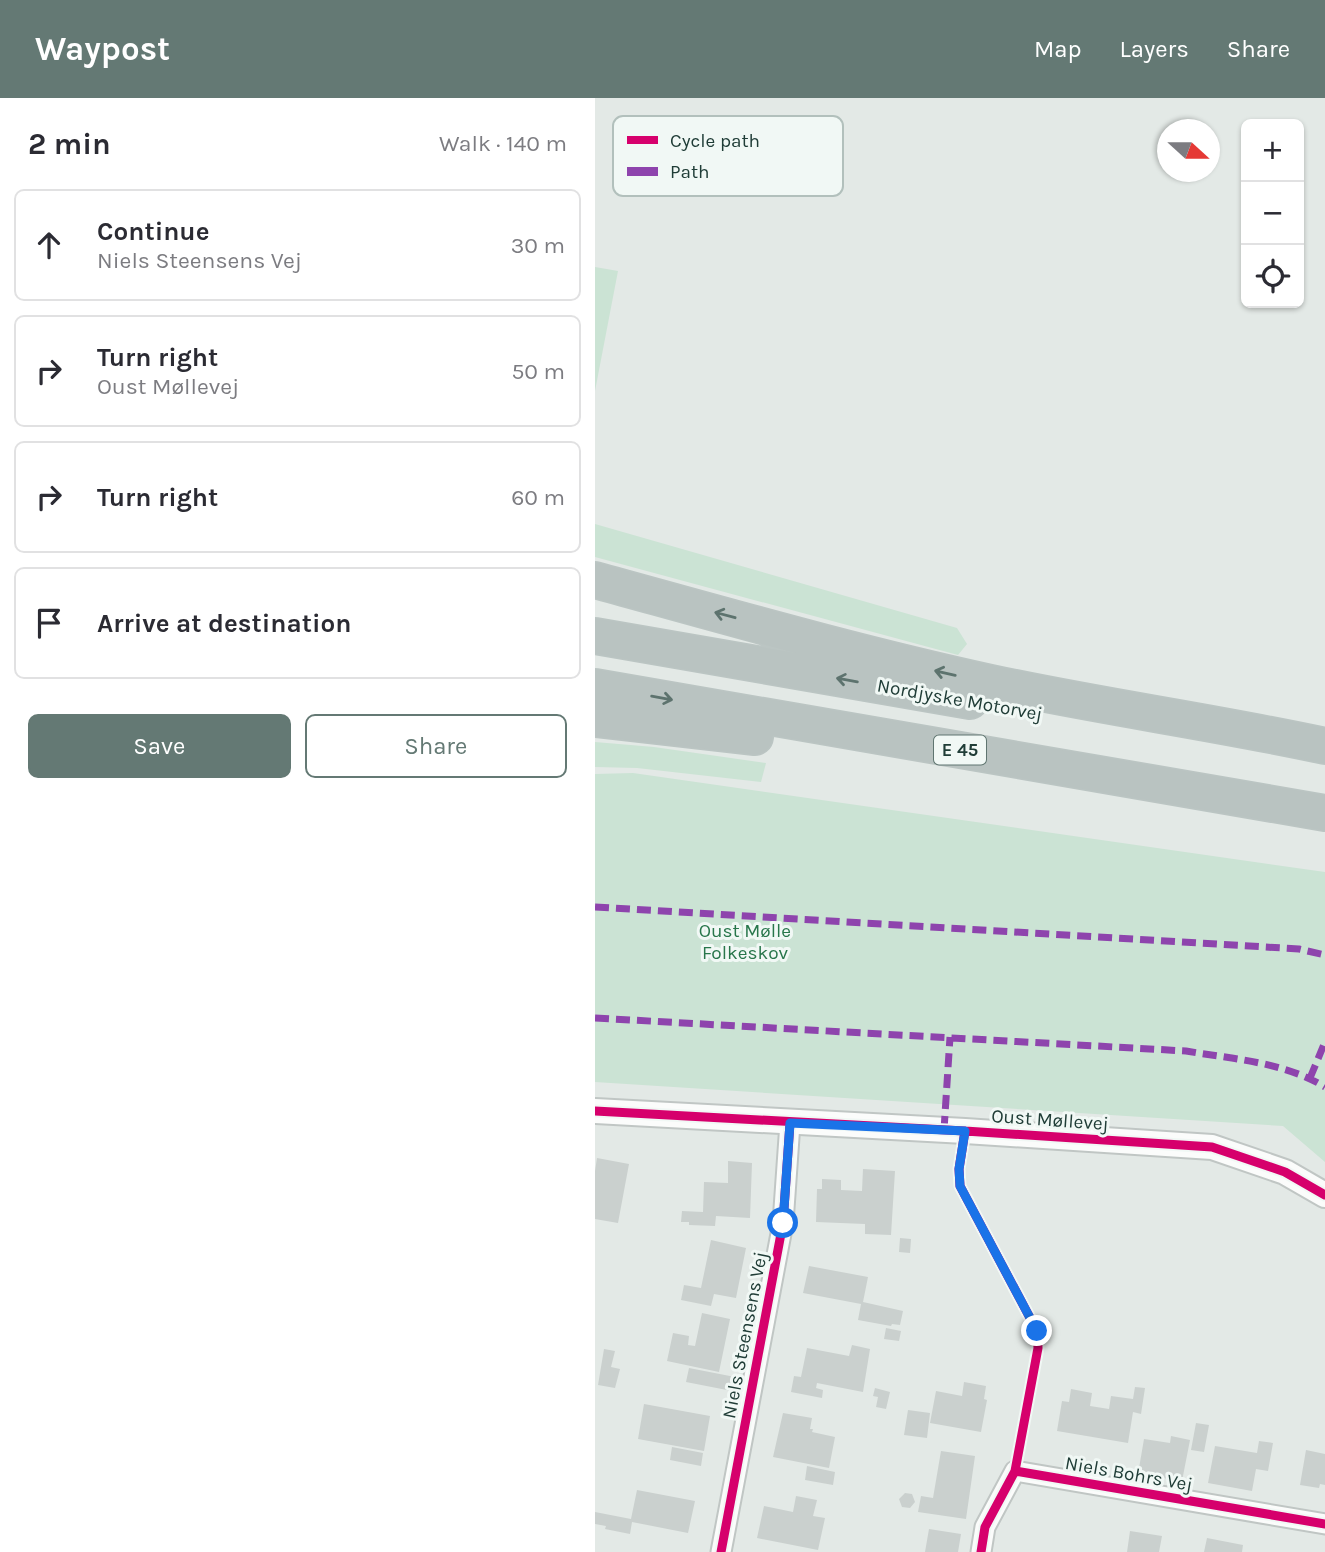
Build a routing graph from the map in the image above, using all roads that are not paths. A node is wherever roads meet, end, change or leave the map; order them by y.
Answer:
1 (595, 580) edge
2 (595, 636) edge
3 (595, 687) edge
4 (595, 719) edge
5 (1325, 746) edge
6 (1325, 762) edge
7 (1325, 813) edge
8 (1325, 823) edge
9 (595, 1111) edge
10 (790, 1123) junction
11 (1325, 1195) edge
12 (1325, 1524) edge
13 (721, 1552) edge
14 (981, 1552) edge

5 -> 1 highway
6 -> 2 highway, Nordjyske Motorvej
3 -> 7 highway, E 45
4 - 8 highway
9 - 10 street, Oust Møllevej
10 - 11 street, Oust Møllevej
10 - 13 street, Niels Steensens Vej
12 - 14 street, Niels Bohrs Vej

